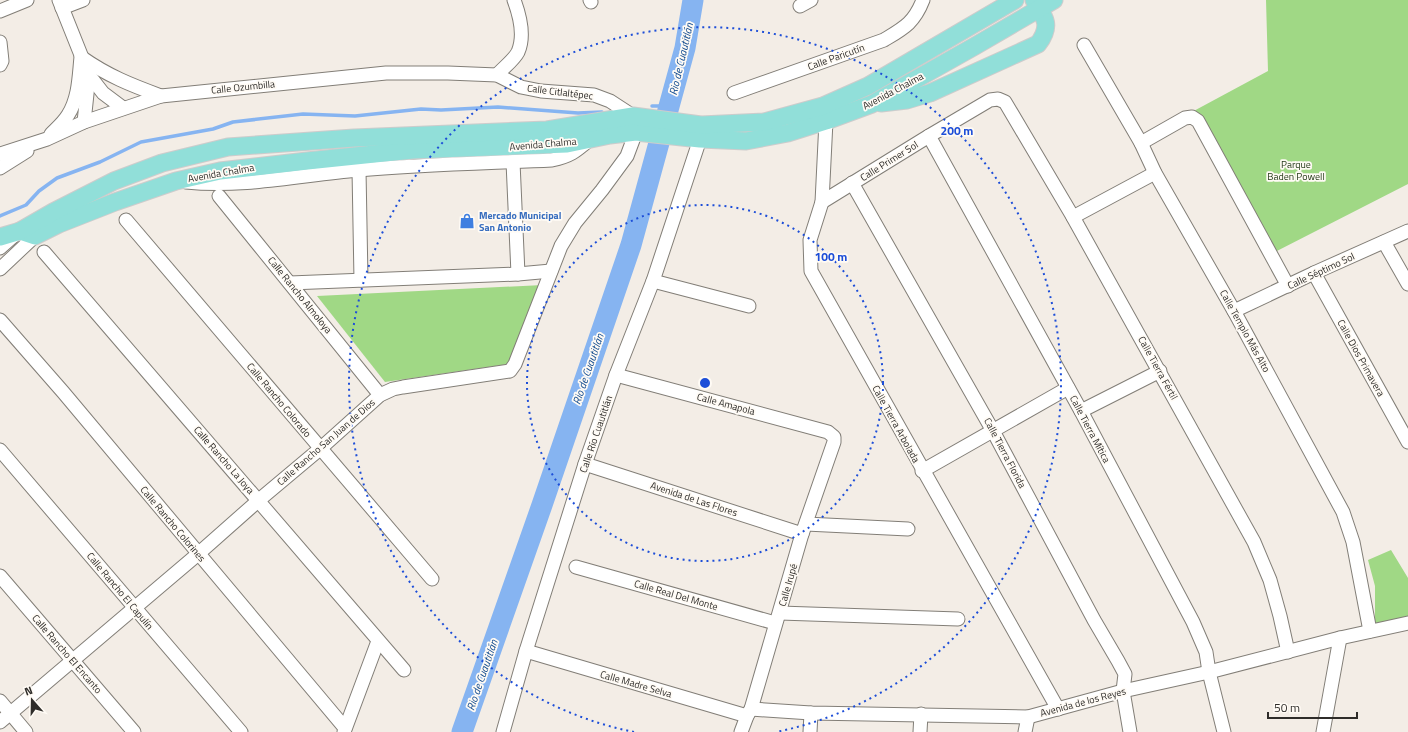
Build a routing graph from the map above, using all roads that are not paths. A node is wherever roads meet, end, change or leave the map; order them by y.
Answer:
1 (27, 0) edge
2 (83, 0) edge
3 (514, 0) edge
4 (923, 0) edge
5 (1015, 0) edge
6 (1042, 3) edge
7 (60, 4) edge
8 (0, 11) edge
9 (0, 42) edge
10 (1084, 45) dead end
11 (81, 57) junction
12 (0, 64) edge
13 (89, 75) junction
14 (497, 75) junction
15 (734, 93) dead end
16 (161, 96) junction
17 (998, 99) joint
18 (872, 104) junction
19 (123, 108) junction
20 (631, 119) junction
21 (84, 122) junction
22 (826, 122) junction
23 (662, 127) junction
24 (929, 136) junction
25 (47, 139) junction
26 (589, 139) junction
27 (700, 139) junction
28 (1141, 143) junction
29 (0, 154) edge
30 (513, 162) junction
31 (0, 168) edge
32 (359, 170) junction
33 (1155, 173) junction
34 (176, 181) junction
35 (852, 184) junction
36 (219, 196) dead end
37 (822, 202) junction
38 (1073, 217) junction
39 (126, 220) dead end
40 (1408, 231) edge
41 (28, 233) junction
42 (0, 238) edge
43 (1384, 242) junction
44 (0, 248) edge
45 (44, 252) dead end
46 (0, 269) edge
47 (551, 271) junction
48 (1314, 273) junction
49 (518, 274) junction
50 (361, 280) junction
51 (653, 281) junction
52 (290, 283) junction
53 (1408, 284) edge
54 (1288, 286) junction
55 (749, 306) dead end
56 (1234, 311) junction
57 (0, 320) edge
58 (1160, 371) junction
59 (616, 374) junction
60 (1068, 388) junction
61 (380, 395) junction
62 (1082, 411) junction
63 (993, 431) junction
64 (834, 437) joint
65 (1408, 442) edge
66 (321, 448) junction
67 (0, 450) edge
68 (586, 464) junction
69 (922, 471) junction
70 (259, 500) junction
71 (908, 528) dead end
72 (804, 529) junction
73 (198, 554) junction
74 (576, 567) dead end
75 (0, 576) edge
76 (432, 579) dead end
77 (134, 608) junction
78 (778, 618) junction
79 (958, 620) dead end
80 (1408, 623) edge
81 (1370, 631) junction
82 (1340, 638) junction
83 (378, 641) junction
84 (526, 651) junction
85 (1288, 652) junction
86 (72, 660) junction
87 (404, 670) dead end
88 (1209, 672) junction
89 (1123, 691) junction
90 (0, 701) edge
91 (1058, 709) junction
92 (10, 713) junction
93 (749, 713) junction
94 (811, 713) junction
95 (921, 714) junction
96 (1028, 717) junction
97 (0, 722) edge
98 (344, 730) edge
99 (26, 732) edge
100 (134, 732) edge
101 (241, 732) edge
102 (503, 732) edge
103 (741, 732) edge
104 (810, 732) edge
105 (920, 732) edge
106 (1025, 732) edge
107 (1130, 732) edge
108 (1224, 732) edge
109 (1323, 732) edge

1 - 8 street
2 - 7 street
3 - 14 street
4 - 15 street, Calle Paricutín
5 - 23 main road, Avenida Chalma
6 - 18 main road, Avenida Chalma
6 - 18 main road
7 - 11 street
9 - 12 street
10 - 28 street, Calle Templo Más Alto
11 - 13 street
11 - 16 street
11 - 25 street
13 - 19 street
13 - 21 street
14 - 16 street, Calle Ozumbilla
14 - 20 street, Calle Citlaltépec
16 - 19 street, Calle Ozumbilla
17 - 24 street, Calle Primer Sol
17 - 38 street, Calle Tierra Fértil
18 - 22 main road, Avenida Chalma
19 - 21 street, Calle Ozumbilla
20 - 23 main road, Avenida Chalma
20 - 26 main road, Avenida Chalma
20 - 41 main road, Avenida Chalma
20 - 47 street, Calle Rancho San Juan de Dios
21 - 25 street, Calle Ozumbilla
22 - 27 main road, Avenida Chalma
22 - 37 street, Calle Tierra Arbolada
23 - 27 main road, Avenida Chalma
24 - 35 street, Calle Primer Sol
24 - 60 street, Calle Tierra Mítica
25 - 29 street, Calle Ozumbilla
25 - 31 street
26 - 30 street
26 - 34 main road, Avenida Chalma
27 - 51 street, Calle Río Cuautitlán
28 - 33 street, Calle Templo Más Alto
28 - 54 street
30 - 32 street
30 - 49 street
32 - 34 street
32 - 50 street
33 - 38 street
33 - 56 street, Calle Templo Más Alto
34 - 41 main road, Avenida Chalma
35 - 37 street, Calle Primer Sol
35 - 63 street, Calle Tierra Florida
36 - 52 street, Calle Rancho Almoloya
37 - 69 street, Calle Tierra Arbolada
38 - 58 street, Calle Tierra Fértil
39 - 66 street, Calle Rancho Colorado
40 - 43 street, Calle Séptimo Sol
41 - 42 main road
41 - 44 street
41 - 46 street
43 - 48 street, Calle Séptimo Sol
43 - 53 street
45 - 70 street, Calle Rancho La Joya
47 - 49 street
47 - 61 street, Calle Rancho San Juan de Dios
48 - 54 street, Calle Séptimo Sol
48 - 65 street, Calle Dios Primavera
49 - 50 street
50 - 52 street
51 - 55 street
51 - 59 street, Calle Río Cuautitlán
52 - 61 street, Calle Rancho Almoloya
54 - 56 street, Calle Séptimo Sol
56 - 81 street, Calle Templo Más Alto
57 - 73 street, Calle Rancho Colorines
58 - 62 street
58 - 85 street, Calle Tierra Fértil
59 - 64 street, Calle Amapola
59 - 68 street, Calle Río Cuautitlán
60 - 62 street, Calle Tierra Mítica
60 - 63 street
61 - 66 street, Calle Rancho San Juan de Dios
62 - 88 street, Calle Tierra Mítica
63 - 69 street
63 - 89 street, Calle Tierra Florida
64 - 72 street, Calle Irupé
66 - 70 street, Calle Rancho San Juan de Dios
66 - 76 street, Calle Rancho Colorado
67 - 77 street, Calle Rancho El Capulín
68 - 72 street, Avenida de Las Flores
68 - 84 street, Calle Río Cuautitlán
69 - 91 street, Calle Tierra Arbolada
70 - 73 street, Calle Rancho San Juan de Dios
70 - 83 street, Calle Rancho La Joya
71 - 72 street, Avenida de Las Flores
72 - 78 street, Calle Irupé
73 - 77 street, Calle Rancho San Juan de Dios
73 - 98 street, Calle Rancho Colorines
74 - 78 street, Calle Real Del Monte
75 - 86 street, Calle Rancho El Encanto
77 - 86 street, Calle Rancho San Juan de Dios
77 - 101 street, Calle Rancho El Capulín
78 - 79 street, Calle Real Del Monte
78 - 93 street, Calle Irupé
80 - 81 street, Avenida de los Reyes
81 - 82 street, Avenida de los Reyes
82 - 85 street, Avenida de los Reyes
82 - 109 street
83 - 87 street, Calle Rancho La Joya
83 - 98 street
84 - 93 street, Calle Madre Selva
84 - 102 street, Calle Río Cuautitlán
85 - 88 street, Avenida de los Reyes
86 - 92 street, Calle Rancho San Juan de Dios
86 - 100 street, Calle Rancho El Encanto
88 - 89 street, Avenida de los Reyes
88 - 108 street, Calle Tierra Mítica
89 - 91 street, Avenida de los Reyes
89 - 107 street, Calle Tierra Florida
90 - 92 street
91 - 96 street, Avenida de los Reyes
92 - 97 street, Calle Rancho San Juan de Dios
92 - 99 street
93 - 94 street, Avenida de los Reyes
93 - 103 street, Calle Irupé
94 - 95 street, Avenida de los Reyes
94 - 104 street
95 - 96 street, Avenida de los Reyes
95 - 105 street
96 - 106 street

